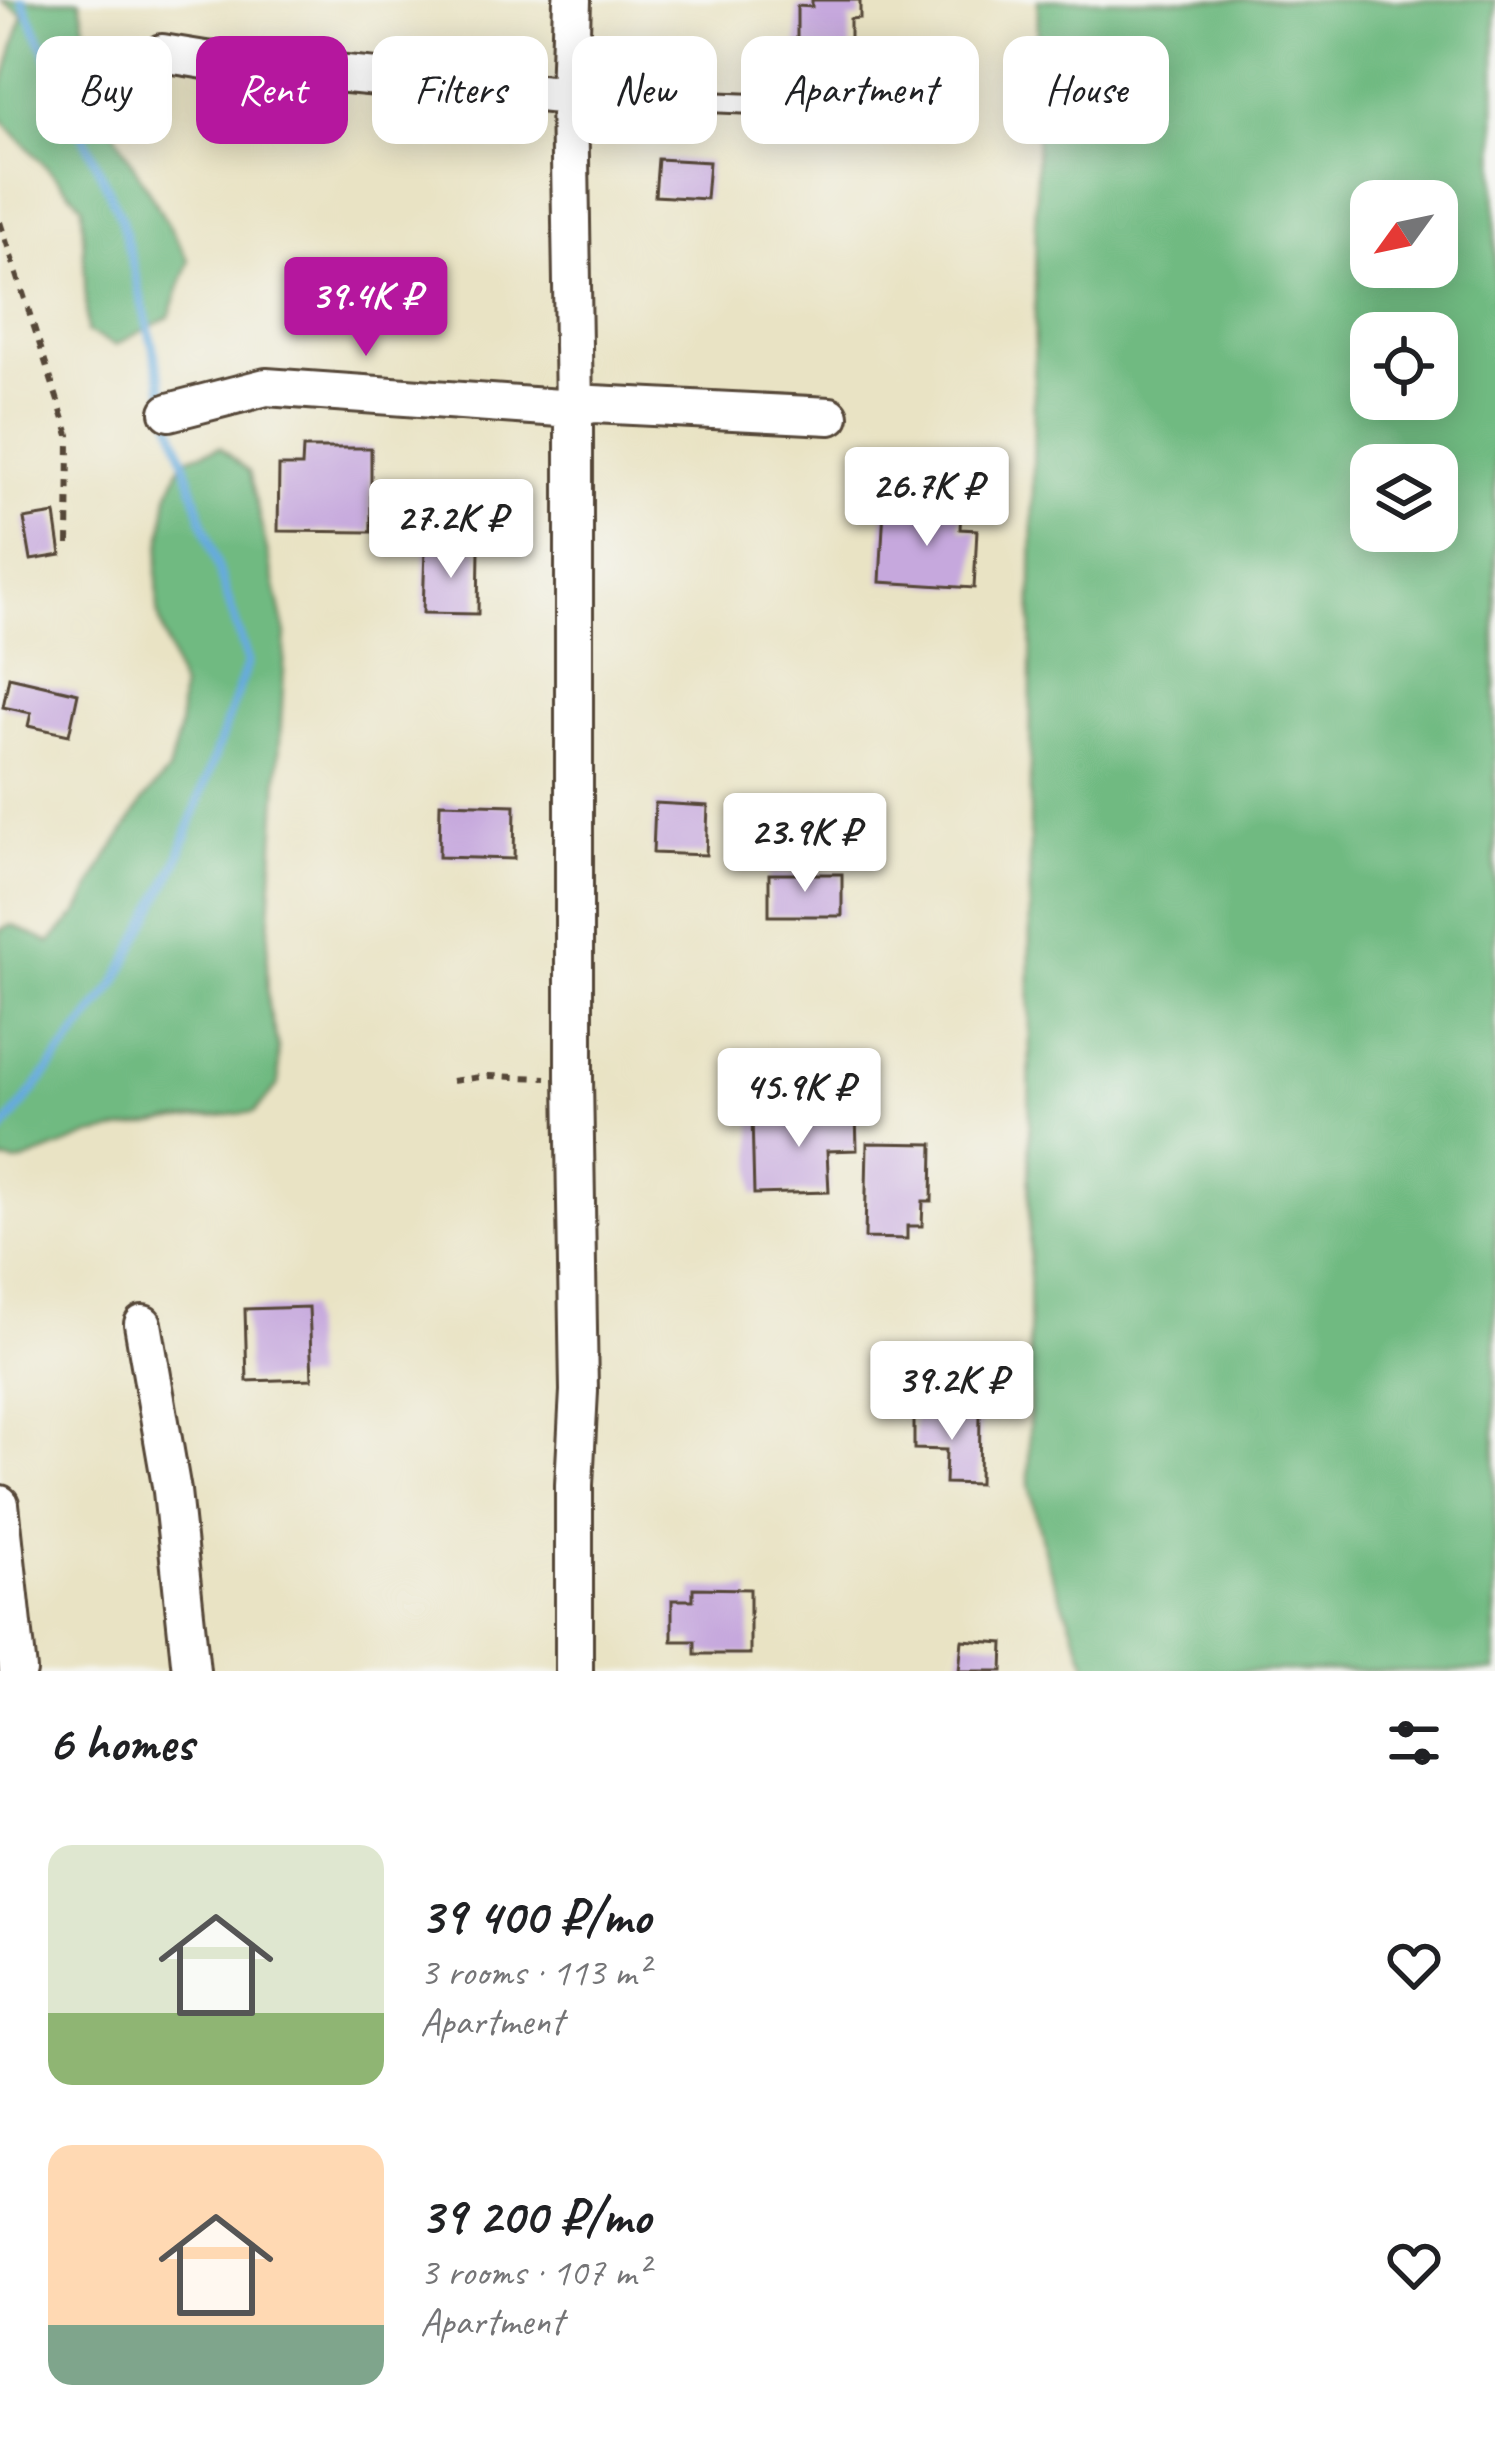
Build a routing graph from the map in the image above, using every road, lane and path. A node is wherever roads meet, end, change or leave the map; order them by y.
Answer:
1 (572, 0) edge
2 (172, 55) edge
3 (569, 96) junction
4 (741, 103) edge
5 (0, 222) edge
6 (574, 409) junction
7 (169, 412) dead end
8 (830, 416) dead end
9 (68, 549) dead end
10 (574, 1078) junction
11 (452, 1081) dead end
12 (142, 1324) dead end
13 (0, 1504) edge
14 (18, 1671) edge
15 (191, 1671) edge
16 (574, 1671) edge

1 - 3 street
2 - 3 street
3 - 4 lane
3 - 6 street
5 - 9 path
6 - 7 street
6 - 8 street
6 - 10 street
10 - 11 path
10 - 16 street
12 - 15 street
13 - 14 street

